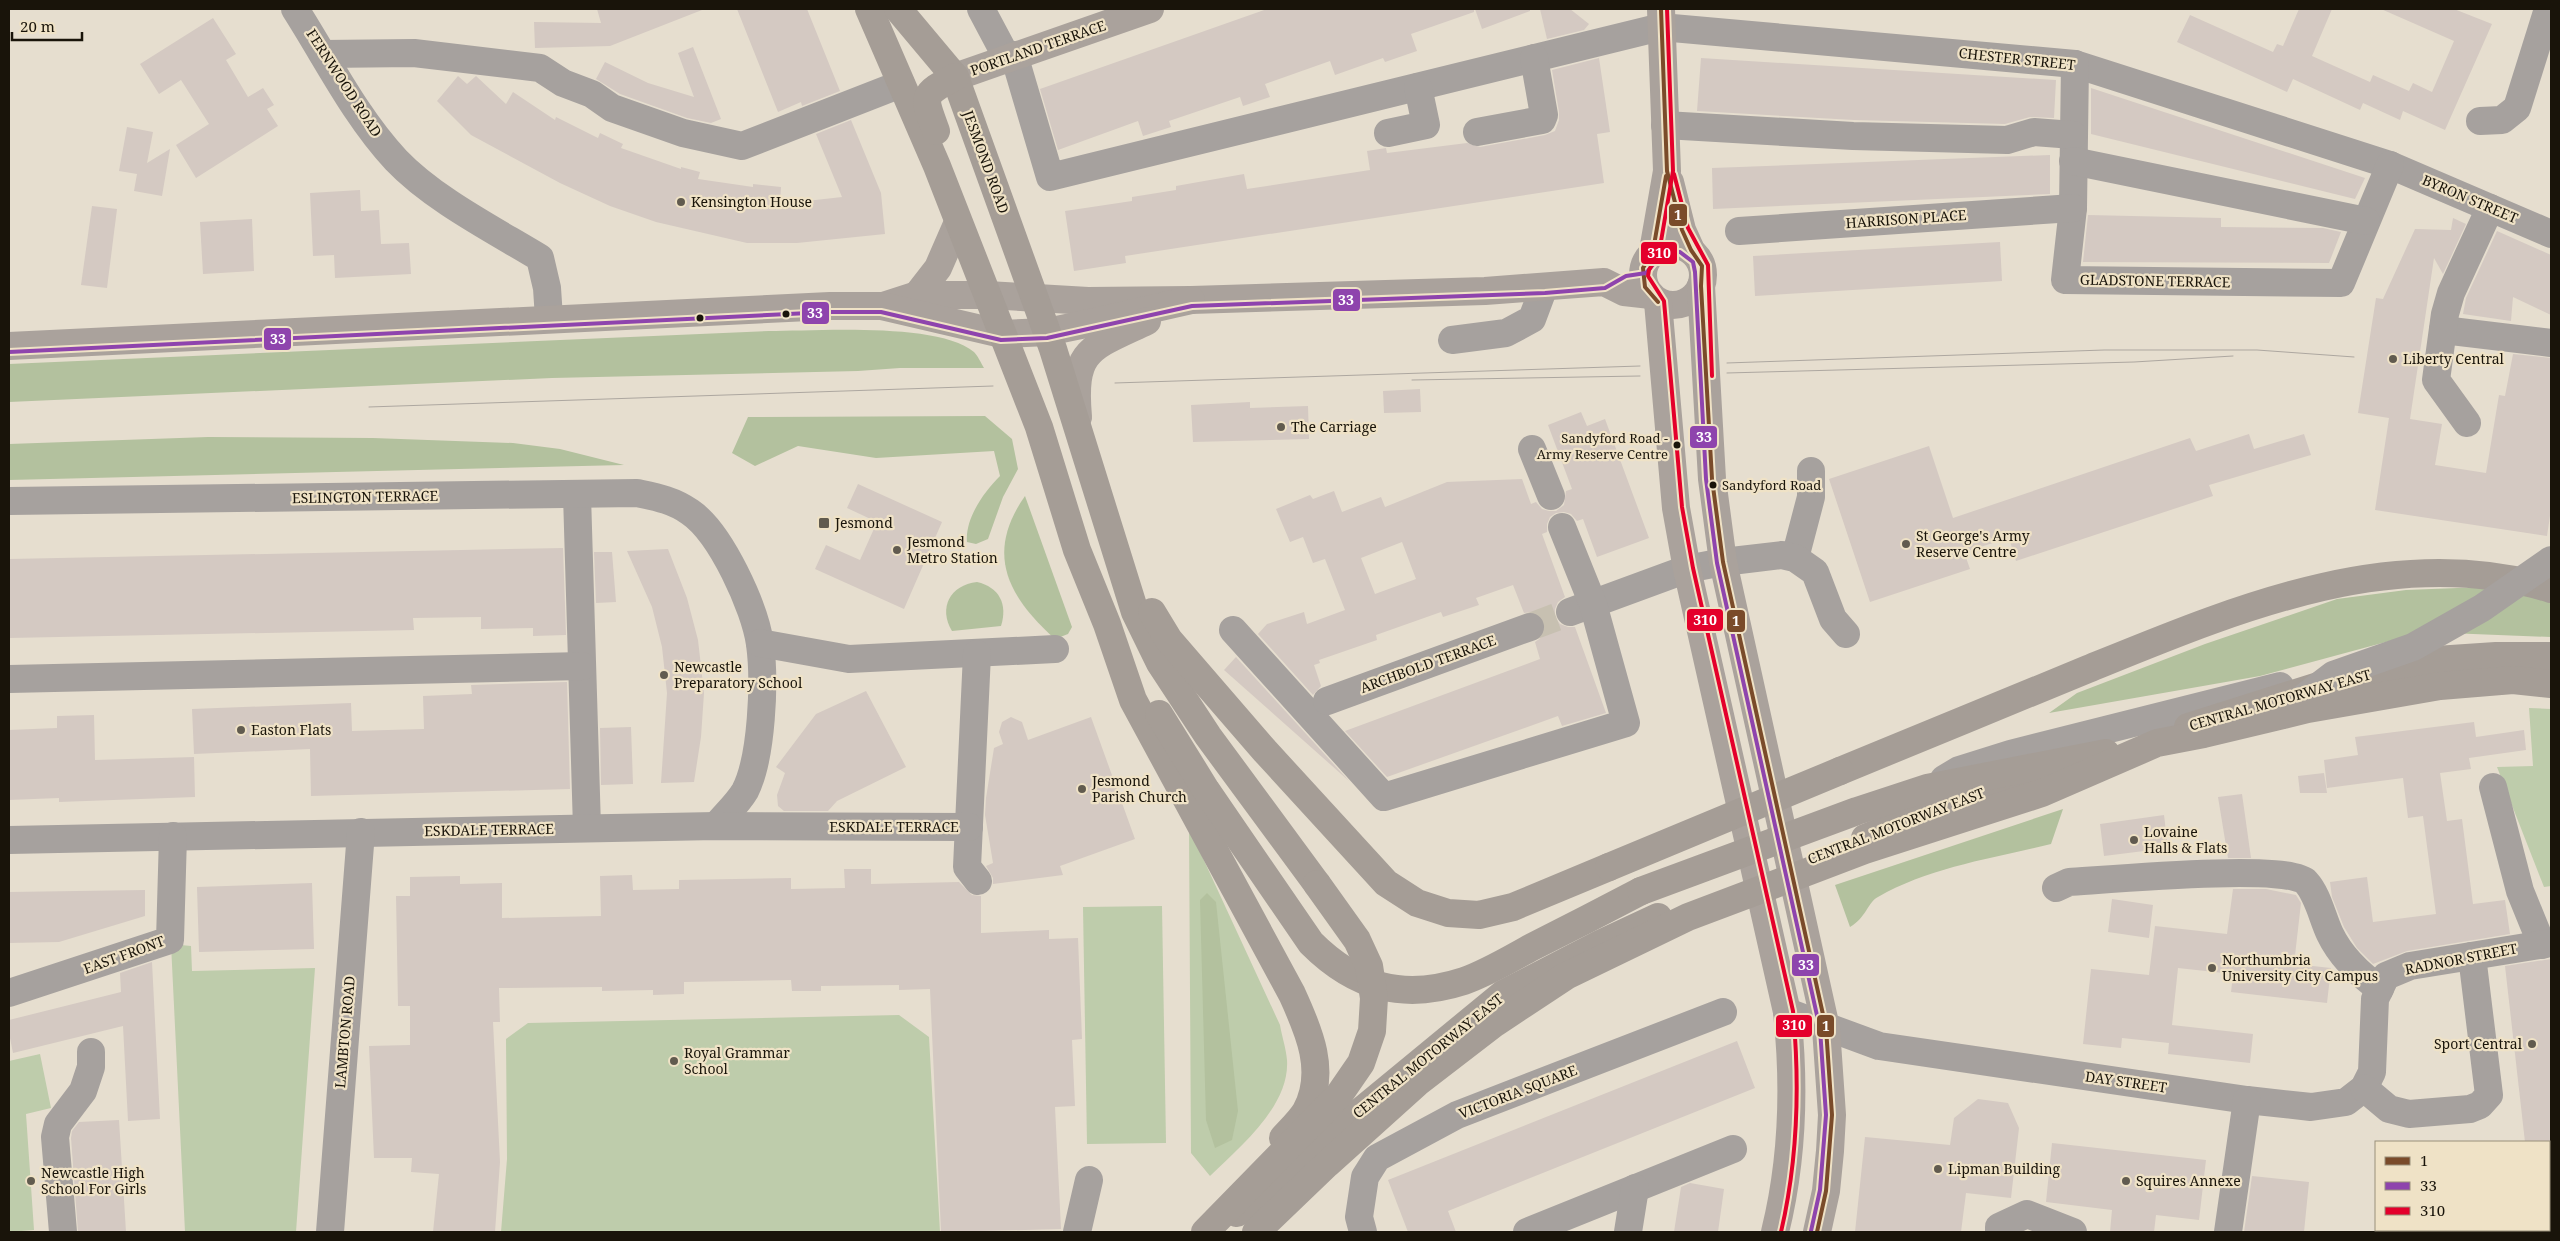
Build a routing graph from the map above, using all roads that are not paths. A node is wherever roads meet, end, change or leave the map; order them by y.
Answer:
1 (295, 9) edge
2 (869, 9) edge
3 (898, 9) edge
4 (981, 9) edge
5 (1150, 9) edge
6 (2548, 9) edge
7 (1661, 18) edge
8 (323, 54) junction
9 (1011, 56) junction
10 (1534, 58) junction
11 (2075, 64) junction
12 (955, 77) junction
13 (1418, 87) junction
14 (891, 88) junction
15 (2480, 121) dead end
16 (1665, 125) junction
17 (1477, 132) dead end
18 (1388, 133) dead end
19 (2073, 148) junction
20 (2390, 165) junction
21 (1667, 171) junction
22 (2073, 208) junction
23 (2490, 208) junction
24 (958, 220) junction
25 (2366, 221) junction
26 (1739, 231) dead end
27 (2551, 234) edge
28 (1690, 250) junction
29 (1648, 259) junction
30 (1604, 282) junction
31 (1701, 286) junction
32 (1544, 288) junction
33 (917, 295) junction
34 (987, 295) junction
35 (1035, 296) junction
36 (1654, 298) junction
37 (1191, 300) junction
38 (882, 306) junction
39 (549, 318) junction
40 (2443, 330) junction
41 (1048, 332) junction
42 (1002, 334) junction
43 (1452, 340) dead end
44 (2551, 343) edge
45 (9, 346) edge
46 (2466, 422) dead end
47 (1079, 428) junction
48 (1532, 449) dead end
49 (1810, 471) dead end
50 (577, 495) junction
51 (1551, 496) dead end
52 (9, 500) edge
53 (1562, 527) dead end
54 (1115, 550) junction
55 (1796, 558) junction
56 (2551, 560) edge
57 (1723, 562) junction
58 (1687, 569) junction
59 (2551, 588) edge
60 (1581, 608) junction
61 (1107, 624) junction
62 (1530, 627) tunnel mouth
63 (1233, 630) dead end
64 (1846, 634) dead end
65 (760, 643) junction
66 (1055, 649) dead end
67 (977, 654) junction
68 (2551, 656) edge
69 (582, 666) junction
70 (2333, 675) junction
71 (9, 679) edge
72 (2551, 684) edge
73 (1327, 701) dead end
74 (2281, 715) junction
75 (2157, 743) junction
76 (2493, 787) dead end
77 (1927, 788) junction
78 (716, 826) junction
79 (969, 827) junction
80 (587, 828) junction
81 (362, 832) junction
82 (173, 836) junction
83 (9, 840) edge
84 (978, 881) dead end
85 (2056, 888) dead end
86 (2547, 944) edge
87 (2472, 956) junction
88 (2380, 989) junction
89 (9, 993) edge
90 (1723, 1012) dead end
91 (1787, 1012) junction
92 (1826, 1028) junction
93 (91, 1052) dead end
94 (2364, 1088) junction
95 (2247, 1100) junction
96 (1733, 1149) dead end
97 (1089, 1180) dead end
98 (1635, 1188) junction
99 (1361, 1225) edge
100 (63, 1232) edge
101 (330, 1232) edge
102 (1077, 1232) edge
103 (1192, 1232) edge
104 (1205, 1232) edge
105 (1215, 1232) edge
106 (1256, 1232) edge
107 (1527, 1232) edge
108 (1628, 1232) edge
109 (1775, 1232) edge
110 (1817, 1232) edge
111 (1999, 1232) edge
112 (2073, 1232) edge
113 (2228, 1232) edge

1 - 8 street, FERNWOOD ROAD
2 - 14 highway
3 - 12 highway, JESMOND ROAD
4 - 9 street
5 - 9 main road, PORTLAND TERRACE
6 - 15 street
7 - 10 street, CHESTER STREET
7 - 11 street, CHESTER STREET
7 - 16 main road
8 - 14 street
8 - 39 street, FERNWOOD ROAD
9 - 12 main road, PORTLAND TERRACE
9 - 13 street, CHESTER STREET
10 - 13 street, CHESTER STREET
10 - 17 street
11 - 19 street, GLADSTONE TERRACE
11 - 20 street, CHESTER STREET
12 - 24 highway
12 - 35 highway, JESMOND ROAD
13 - 18 street
14 - 24 highway
16 - 19 street
16 - 21 main road
19 - 22 street, GLADSTONE TERRACE
19 - 25 street
20 - 23 street, BYRON STREET
20 - 25 street
21 - 28 main road
21 - 29 main road
22 - 25 street, GLADSTONE TERRACE
22 - 26 street, HARRISON PLACE
23 - 27 street, BYRON STREET
23 - 40 street
24 - 33 main road
24 - 34 highway
28 - 29 main road
28 - 31 main road
29 - 30 main road
29 - 36 main road
30 - 32 main road
30 - 36 main road
31 - 36 main road
31 - 57 main road
32 - 37 main road
32 - 43 street
33 - 34 main road
33 - 38 main road
34 - 35 main road
34 - 42 highway
35 - 37 main road
35 - 41 highway, JESMOND ROAD
36 - 58 main road
37 - 41 main road
37 - 47 main road
38 - 39 main road
38 - 42 main road
39 - 45 main road
40 - 44 street
40 - 46 street
41 - 42 main road
41 - 47 highway, JESMOND ROAD
42 - 61 highway
47 - 54 highway, JESMOND ROAD
48 - 51 street
49 - 55 street
50 - 52 street, ESLINGTON TERRACE
50 - 65 street, ESLINGTON TERRACE
50 - 69 street
53 - 60 street
54 - 59 highway, bridge
54 - 104 highway, bridge
55 - 57 street
55 - 64 street
56 - 70 street, bridge
57 - 58 street
57 - 92 main road
58 - 60 street
58 - 91 main road
60 - 63 street
61 - 77 highway, bridge
61 - 103 highway
62 - 73 street, ARCHBOLD TERRACE
65 - 67 street
65 - 78 street, ESLINGTON TERRACE
66 - 67 street
67 - 79 street
68 - 105 highway, CENTRAL MOTORWAY EAST
69 - 71 street
69 - 80 street
70 - 74 street, bridge
70 - 77 street, bridge
72 - 74 highway, CENTRAL MOTORWAY EAST, bridge
74 - 75 highway, CENTRAL MOTORWAY EAST, bridge
75 - 77 highway, bridge
75 - 106 highway, CENTRAL MOTORWAY EAST, bridge
76 - 86 street
78 - 79 street, ESKDALE TERRACE
78 - 80 street, ESKDALE TERRACE
79 - 84 street
80 - 81 street, ESKDALE TERRACE
81 - 82 street, ESKDALE TERRACE
81 - 101 street, LAMBTON ROAD
82 - 83 street, ESKDALE TERRACE
82 - 89 street, EAST FRONT
85 - 88 street
86 - 87 street, RADNOR STREET
87 - 88 street, RADNOR STREET
87 - 94 street
88 - 94 street
90 - 99 street, VICTORIA SQUARE
91 - 92 street, DAY STREET
91 - 109 main road
92 - 95 street, DAY STREET
92 - 110 main road
93 - 100 street
94 - 95 street, DAY STREET
95 - 113 street
96 - 98 street
97 - 102 street
98 - 107 street
98 - 108 street
111 - 112 street

